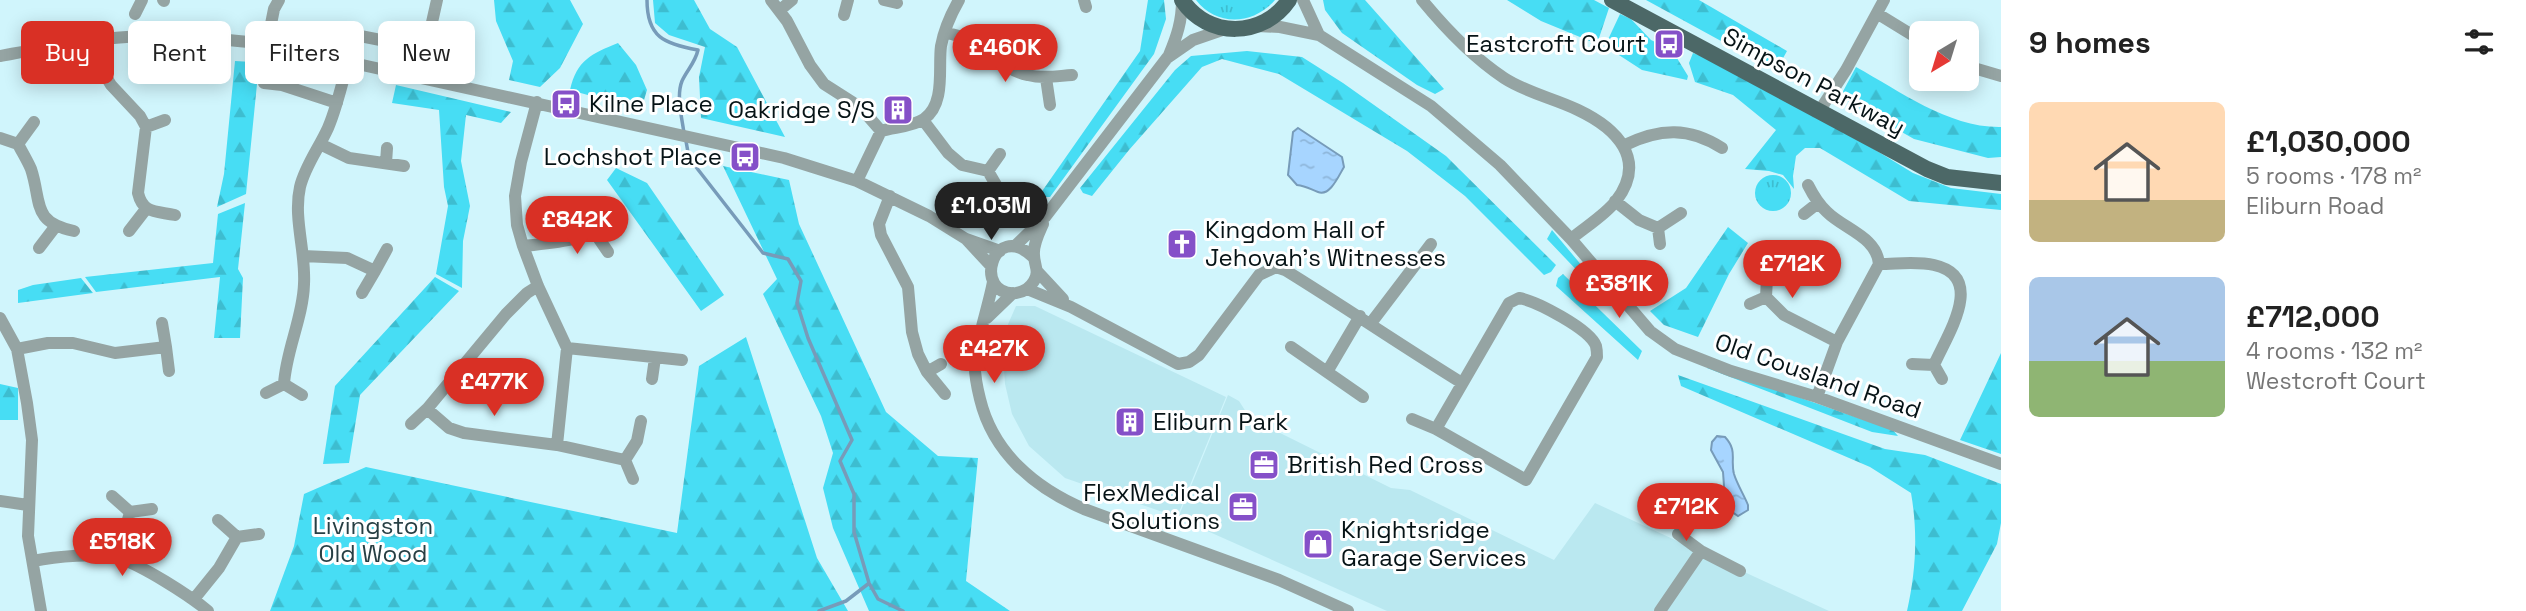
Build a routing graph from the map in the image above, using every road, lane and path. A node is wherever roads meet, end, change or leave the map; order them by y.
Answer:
1 (142, 0) edge
2 (279, 0) edge
3 (437, 0) edge
4 (771, 0) edge
5 (792, 0) edge
6 (848, 0) edge
7 (959, 0) edge
8 (1182, 0) edge
9 (1289, 0) edge
10 (1303, 0) edge
11 (1422, 0) edge
12 (1612, 0) edge
13 (1884, 0) edge
14 (780, 10) junction
15 (135, 14) dead end
16 (1878, 14) junction
17 (844, 15) dead end
18 (272, 21) edge
19 (432, 21) edge
20 (1257, 26) junction
21 (1225, 29) junction
22 (945, 33) junction
23 (1909, 33) edge
24 (1319, 35) junction
25 (114, 38) edge
26 (245, 42) edge
27 (21, 52) edge
28 (0, 56) edge
29 (1167, 58) junction
30 (364, 65) edge
31 (1979, 70) edge
32 (1072, 75) dead end
33 (2001, 76) edge
34 (1046, 78) junction
35 (111, 84) edge
36 (273, 84) edge
37 (342, 84) edge
38 (282, 85) joint
39 (337, 103) junction
40 (537, 103) junction
41 (1050, 105) dead end
42 (1820, 110) junction
43 (165, 120) dead end
44 (923, 120) junction
45 (34, 122) dead end
46 (1711, 124) dead end
47 (146, 127) junction
48 (881, 131) junction
49 (1704, 136) junction
50 (0, 138) edge
51 (18, 144) junction
52 (320, 144) junction
53 (1625, 145) junction
54 (387, 148) dead end
55 (1722, 148) dead end
56 (1000, 154) dead end
57 (386, 163) junction
58 (404, 166) dead end
59 (988, 171) junction
60 (857, 181) junction
61 (2001, 183) edge
62 (1808, 185) dead end
63 (999, 190) dead end
64 (890, 196) junction
65 (1615, 201) junction
66 (1818, 203) junction
67 (146, 209) junction
68 (1681, 213) dead end
69 (1804, 214) dead end
70 (175, 215) dead end
71 (1045, 217) junction
72 (615, 219) dead end
73 (55, 227) junction
74 (1658, 228) junction
75 (129, 230) dead end
76 (74, 231) dead end
77 (595, 233) junction
78 (966, 239) junction
79 (1570, 239) junction
80 (1431, 244) dead end
81 (1660, 244) dead end
82 (523, 246) junction
83 (1015, 246) junction
84 (39, 248) dead end
85 (387, 248) dead end
86 (1000, 251) junction
87 (608, 252) dead end
88 (303, 256) junction
89 (1034, 257) junction
90 (1880, 264) junction
91 (990, 267) junction
92 (374, 271) junction
93 (1037, 271) junction
94 (1767, 278) dead end
95 (993, 282) junction
96 (538, 286) junction
97 (1027, 289) junction
98 (362, 293) dead end
99 (1013, 293) junction
100 (1766, 297) junction
101 (1750, 304) dead end
102 (1071, 307) junction
103 (0, 318) edge
104 (1365, 320) junction
105 (985, 321) junction
106 (162, 323) dead end
107 (1837, 342) junction
108 (166, 347) junction
109 (1291, 347) dead end
110 (567, 348) junction
111 (17, 349) junction
112 (655, 358) junction
113 (682, 360) dead end
114 (942, 363) dead end
115 (1912, 364) dead end
116 (1934, 365) junction
117 (169, 371) dead end
118 (927, 372) junction
119 (1327, 372) junction
120 (652, 379) dead end
121 (1942, 379) dead end
122 (1462, 383) junction
123 (284, 384) junction
124 (266, 393) dead end
125 (945, 394) dead end
126 (302, 395) dead end
127 (1363, 397) dead end
128 (1817, 397) junction
129 (426, 408) junction
130 (1412, 419) dead end
131 (641, 421) dead end
132 (411, 424) dead end
133 (1436, 429) junction
134 (557, 445) junction
135 (625, 460) junction
136 (2001, 464) edge
137 (633, 479) dead end
138 (112, 496) dead end
139 (0, 501) edge
140 (28, 505) junction
141 (152, 509) dead end
142 (130, 512) junction
143 (218, 520) dead end
144 (259, 534) dead end
145 (1678, 534) dead end
146 (237, 537) junction
147 (1701, 551) junction
148 (118, 558) junction
149 (33, 561) junction
150 (1740, 570) dead end
151 (194, 599) junction
152 (41, 611) edge
153 (208, 611) edge
154 (1349, 611) edge
155 (1660, 611) edge

1 - 15 street
2 - 18 street
3 - 19 street
4 - 14 street
5 - 14 street
6 - 17 street
7 - 22 street
8 - 21 main road
8 - 29 street
9 - 20 main road
10 - 24 street
11 - 53 street
12 - 42 main road, Simpson Parkway
13 - 16 street
14 - 48 street
16 - 23 street
16 - 42 street
20 - 21 main road
20 - 24 street, Old Cousland Road
21 - 29 street
22 - 34 street
22 - 44 street
24 - 79 street, Old Cousland Road
25 - 26 street
27 - 28 street
29 - 71 street
30 - 40 street
31 - 33 street
32 - 34 street
34 - 41 street
35 - 47 street
36 - 38 street
37 - 39 street
38 - 39 street
39 - 52 street
40 - 60 street
40 - 82 street
42 - 61 main road, Simpson Parkway
43 - 47 street
44 - 48 street
44 - 59 street
45 - 51 street
46 - 49 street
47 - 67 street
48 - 60 street
49 - 53 street
49 - 55 street
50 - 51 street
51 - 73 street
52 - 57 street
52 - 88 street
53 - 65 street
54 - 57 street
56 - 59 street
57 - 58 street
59 - 63 street
60 - 64 street
62 - 66 street
64 - 78 street
64 - 118 street
65 - 74 street
65 - 79 street
66 - 69 street
66 - 90 street
67 - 70 street
67 - 75 street
68 - 74 street
71 - 83 street
71 - 89 street
72 - 77 street
73 - 76 street
73 - 84 street
74 - 81 street
77 - 82 street
77 - 87 street
78 - 86 street
78 - 91 street
79 - 128 street, Old Cousland Road
80 - 104 street
82 - 96 street
83 - 86 street
83 - 89 street
85 - 92 street
86 - 91 street
88 - 92 street
88 - 123 street
89 - 93 street
90 - 107 street
90 - 116 street
91 - 95 street
92 - 98 street
93 - 97 street
93 - 102 street
94 - 100 street
95 - 99 street
95 - 105 street
96 - 110 street
96 - 129 street
97 - 99 street
97 - 102 street
99 - 105 street
100 - 101 street
100 - 107 street
102 - 104 street
103 - 111 street
104 - 119 street
104 - 122 street
105 - 154 street
106 - 108 street
107 - 128 street
108 - 111 street
108 - 117 street
109 - 119 street
110 - 112 street
110 - 134 street
111 - 140 street
112 - 113 street
112 - 120 street
114 - 118 street
115 - 116 street
116 - 121 street
118 - 125 street
119 - 127 street
122 - 133 street
122 - 133 street
123 - 124 street
123 - 126 street
128 - 136 street, Old Cousland Road
129 - 132 street
129 - 134 street
130 - 133 street
131 - 135 street
134 - 135 street
135 - 137 street
138 - 142 street
139 - 140 street
140 - 149 street
141 - 142 street
142 - 148 street
143 - 146 street
144 - 146 street
145 - 147 street
146 - 151 street
147 - 150 street
147 - 155 street
148 - 149 street
148 - 151 street
149 - 152 street
151 - 153 street

